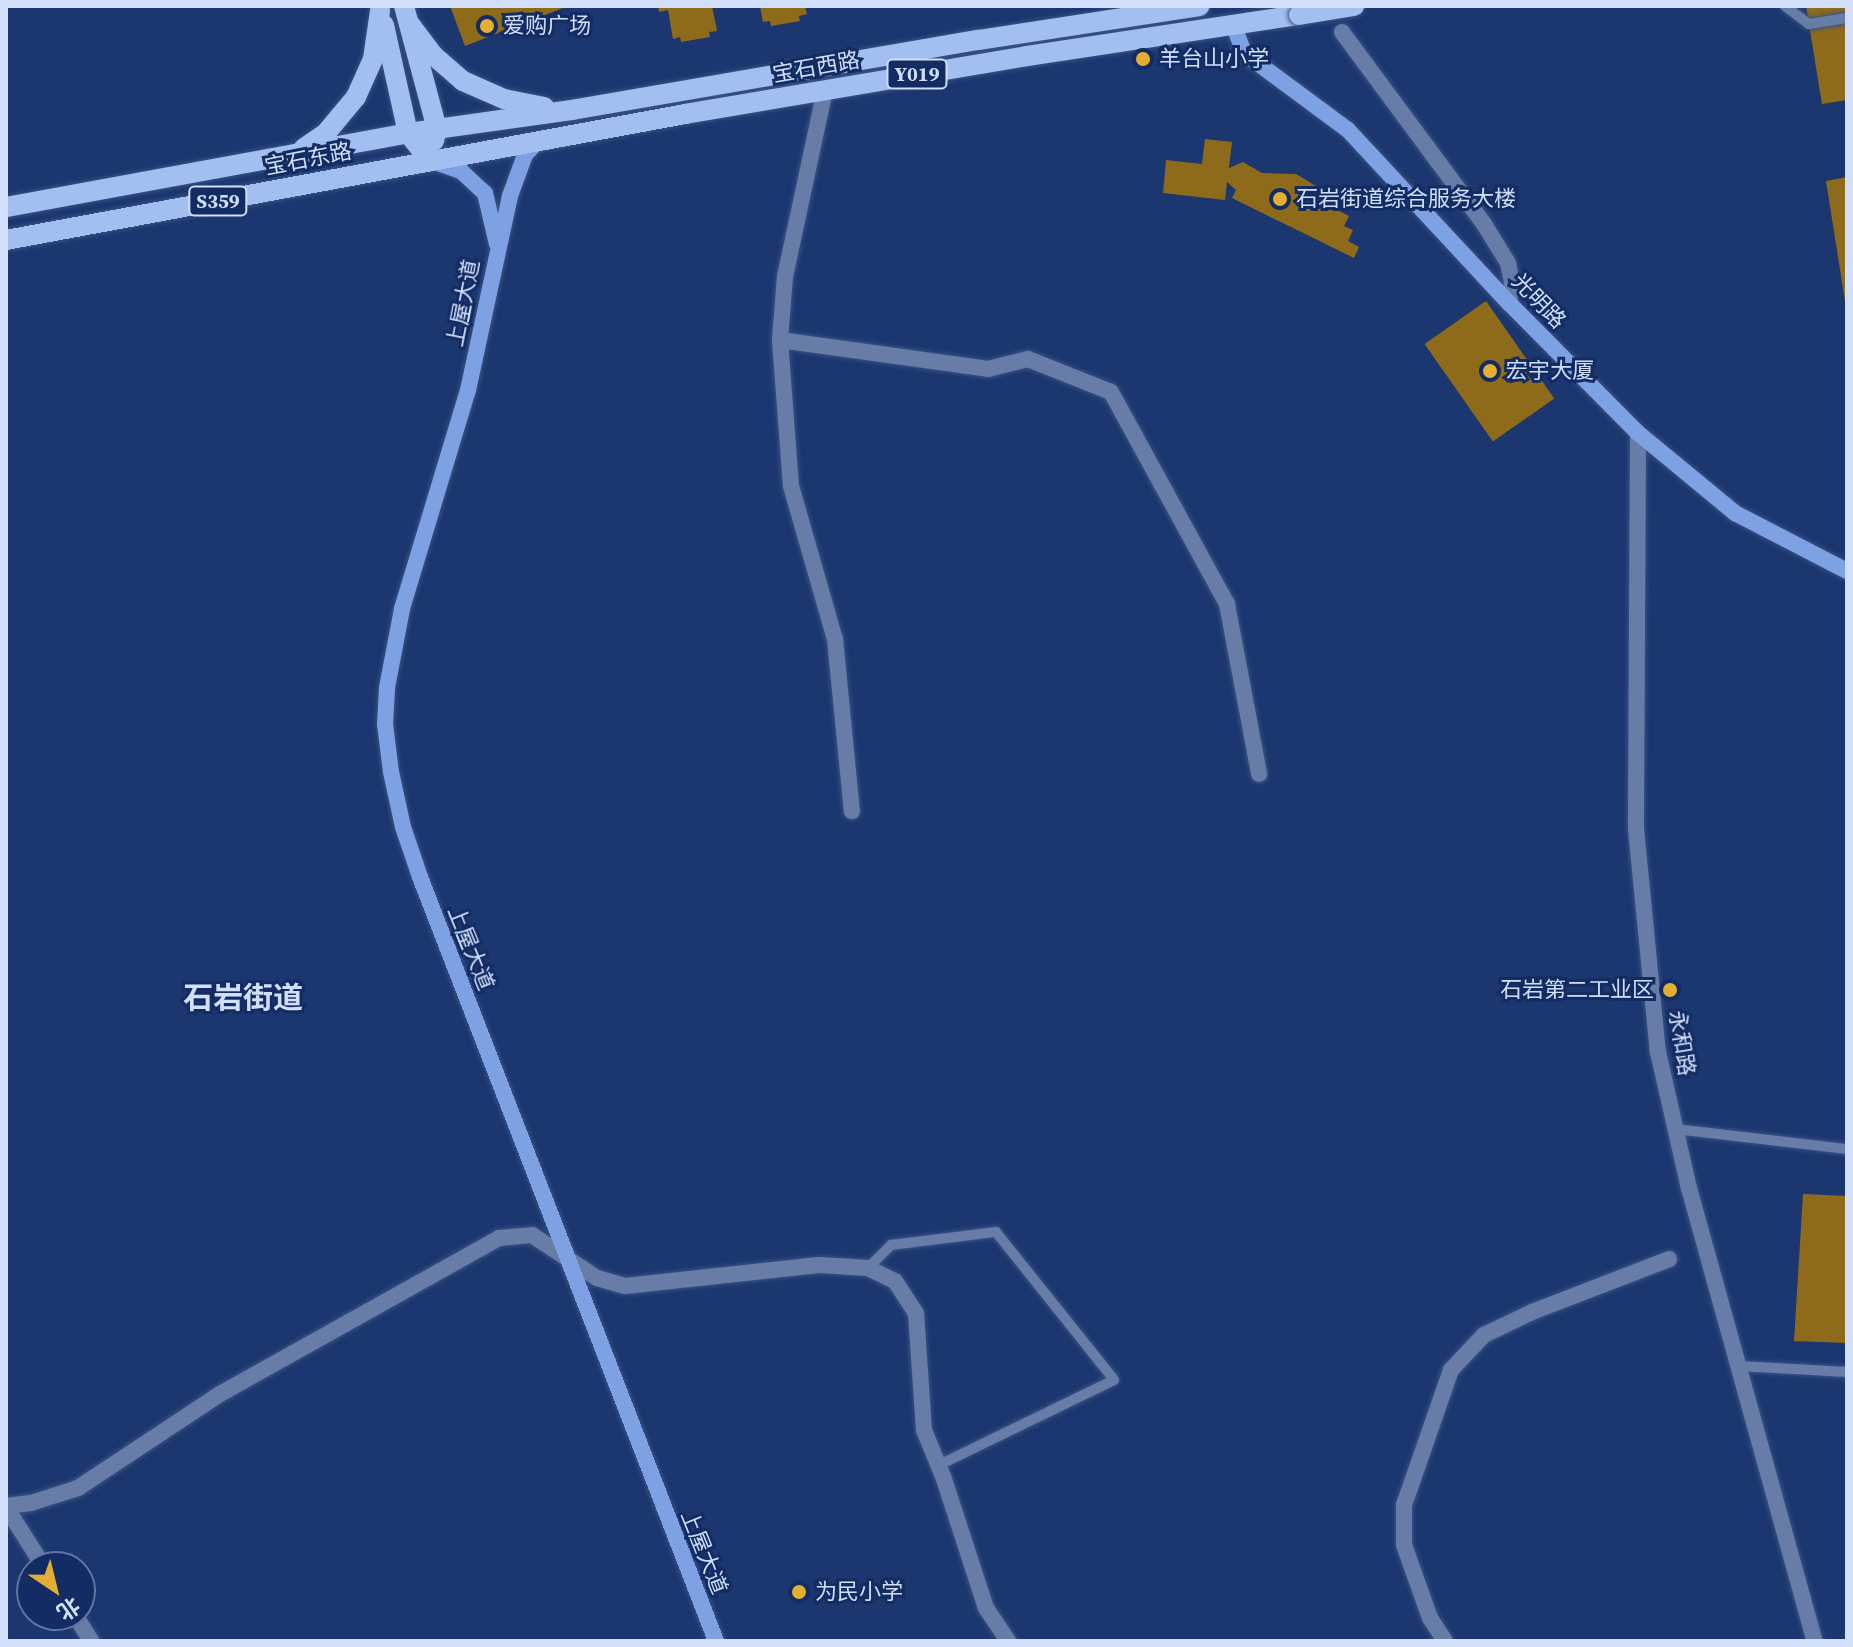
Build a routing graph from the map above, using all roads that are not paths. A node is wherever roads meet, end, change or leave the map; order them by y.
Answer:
1 (1199, 6) edge
2 (1354, 6) edge
3 (1785, 6) edge
4 (380, 9) edge
5 (407, 14) edge
6 (1847, 18) edge
7 (1233, 24) junction
8 (1342, 32) dead end
9 (825, 90) junction
10 (572, 110) junction
11 (437, 129) junction
12 (408, 133) junction
13 (537, 142) junction
14 (290, 155) junction
15 (430, 161) junction
16 (6, 207) edge
17 (6, 240) edge
18 (497, 246) junction
19 (1509, 303) junction
20 (780, 340) junction
21 (1638, 433) junction
22 (1847, 571) edge
23 (1259, 774) dead end
24 (852, 811) dead end
25 (1676, 1129) junction
26 (1847, 1149) edge
27 (1669, 1259) dead end
28 (570, 1262) junction
29 (868, 1268) junction
30 (1739, 1366) junction
31 (1847, 1372) edge
32 (939, 1465) junction
33 (6, 1507) edge
34 (34, 1551) edge
35 (716, 1641) edge
36 (1008, 1641) edge
37 (1445, 1641) edge
38 (1815, 1641) edge

1 - 10 main road, 宝石西路 / Y019
2 - 7 main road, 宝石西路 / Y019, bridge
3 - 6 lane
4 - 12 main road, S359
4 - 14 main road, S359
5 - 10 main road
5 - 11 main road
7 - 9 main road, 宝石西路 / Y019
7 - 19 street, 光明路
8 - 19 street
9 - 13 main road, 宝石西路 / Y019
9 - 20 street
10 - 11 main road, 宝石西路 / Y019
11 - 12 main road, 宝石西路 / Y019
11 - 15 main road
12 - 14 main road, 宝石东路 / S359
12 - 15 main road, S359
13 - 15 main road, 宝石西路 / Y019
13 - 18 street, 上屋大道
14 - 16 main road, 宝石东路 / S359
15 - 17 main road, 宝石东路 / S359
15 - 18 street, 上屋大道
18 - 28 street, 上屋大道
19 - 21 street, 光明路
20 - 23 street
20 - 24 street
21 - 22 street, 光明路
21 - 25 street, 永和路
25 - 26 lane
25 - 30 street, 永和路
27 - 37 street
28 - 29 street
28 - 33 street
28 - 35 street, 上屋大道
29 - 32 street
29 - 32 lane
30 - 31 lane
30 - 38 street, 永和路
32 - 36 street
33 - 34 street

